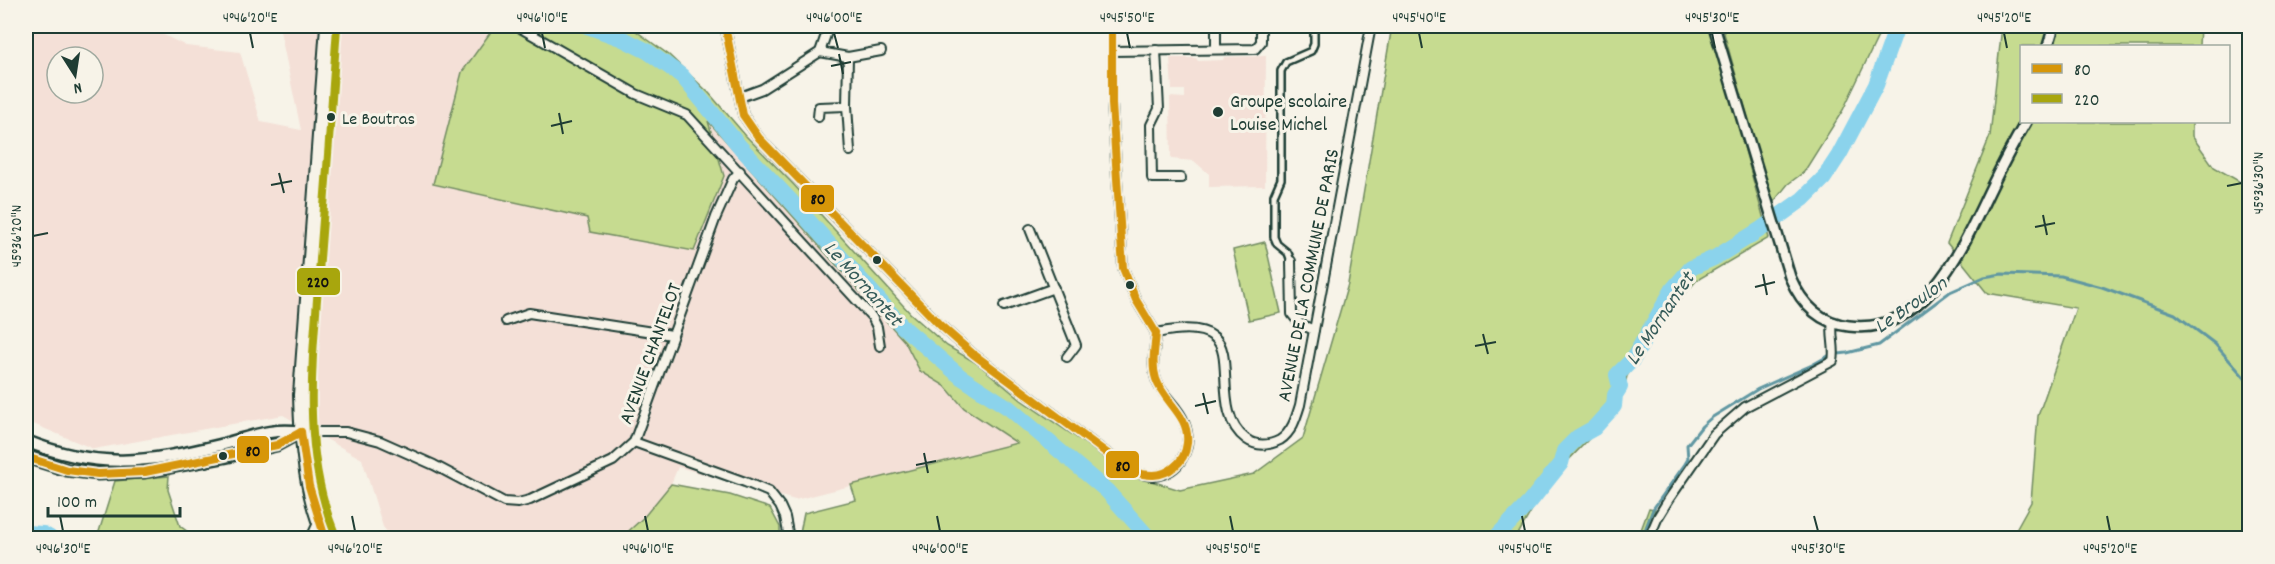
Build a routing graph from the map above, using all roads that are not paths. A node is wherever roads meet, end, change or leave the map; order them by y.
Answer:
1 (327, 26) edge
2 (517, 26) edge
3 (725, 26) edge
4 (829, 26) edge
5 (1112, 26) edge
6 (1216, 26) edge
7 (1261, 26) edge
8 (1314, 26) edge
9 (1371, 26) edge
10 (1714, 26) edge
11 (2054, 26) edge
12 (2048, 45) edge
13 (1216, 49) junction
14 (1156, 50) junction
15 (881, 51) dead end
16 (1112, 51) junction
17 (820, 52) junction
18 (848, 57) junction
19 (740, 97) junction
20 (847, 106) junction
21 (818, 117) dead end
22 (2024, 123) edge
23 (850, 151) dead end
24 (740, 171) junction
25 (1181, 178) dead end
26 (1030, 229) dead end
27 (1291, 261) joint
28 (1054, 288) junction
29 (1004, 306) dead end
30 (506, 321) dead end
31 (1833, 322) junction
32 (1314, 330) junction
33 (1156, 333) junction
34 (672, 335) junction
35 (880, 346) dead end
36 (1067, 357) dead end
37 (301, 432) junction
38 (251, 436) junction
39 (26, 441) edge
40 (634, 442) junction
41 (254, 450) junction
42 (26, 457) edge
43 (318, 523) junction
44 (312, 538) edge
45 (325, 538) edge
46 (789, 538) edge
47 (1649, 538) edge

1 - 37 main road
2 - 24 street
3 - 19 street
4 - 17 street
5 - 16 street
6 - 13 street
7 - 13 street
8 - 27 street
9 - 32 street, AVENUE DE LA COMMUNE DE PARIS
10 - 31 street
11 - 12 street
13 - 14 street
14 - 16 street
14 - 25 street
15 - 18 street
16 - 33 street
17 - 18 street
17 - 19 street
18 - 20 street
19 - 33 street
20 - 21 street
20 - 23 street
22 - 31 street
24 - 34 street, AVENUE CHANTELOT
24 - 35 street
26 - 28 street
27 - 32 street
28 - 29 street
28 - 36 street
30 - 34 street
31 - 47 street
32 - 33 street, AVENUE DE LA COMMUNE DE PARIS
34 - 40 street, AVENUE CHANTELOT
37 - 38 main road
37 - 40 street, AVENUE CHANTELOT
37 - 41 main road
37 - 43 main road
38 - 39 main road
38 - 41 main road
40 - 46 street
41 - 42 main road
43 - 44 street
43 - 45 main road

